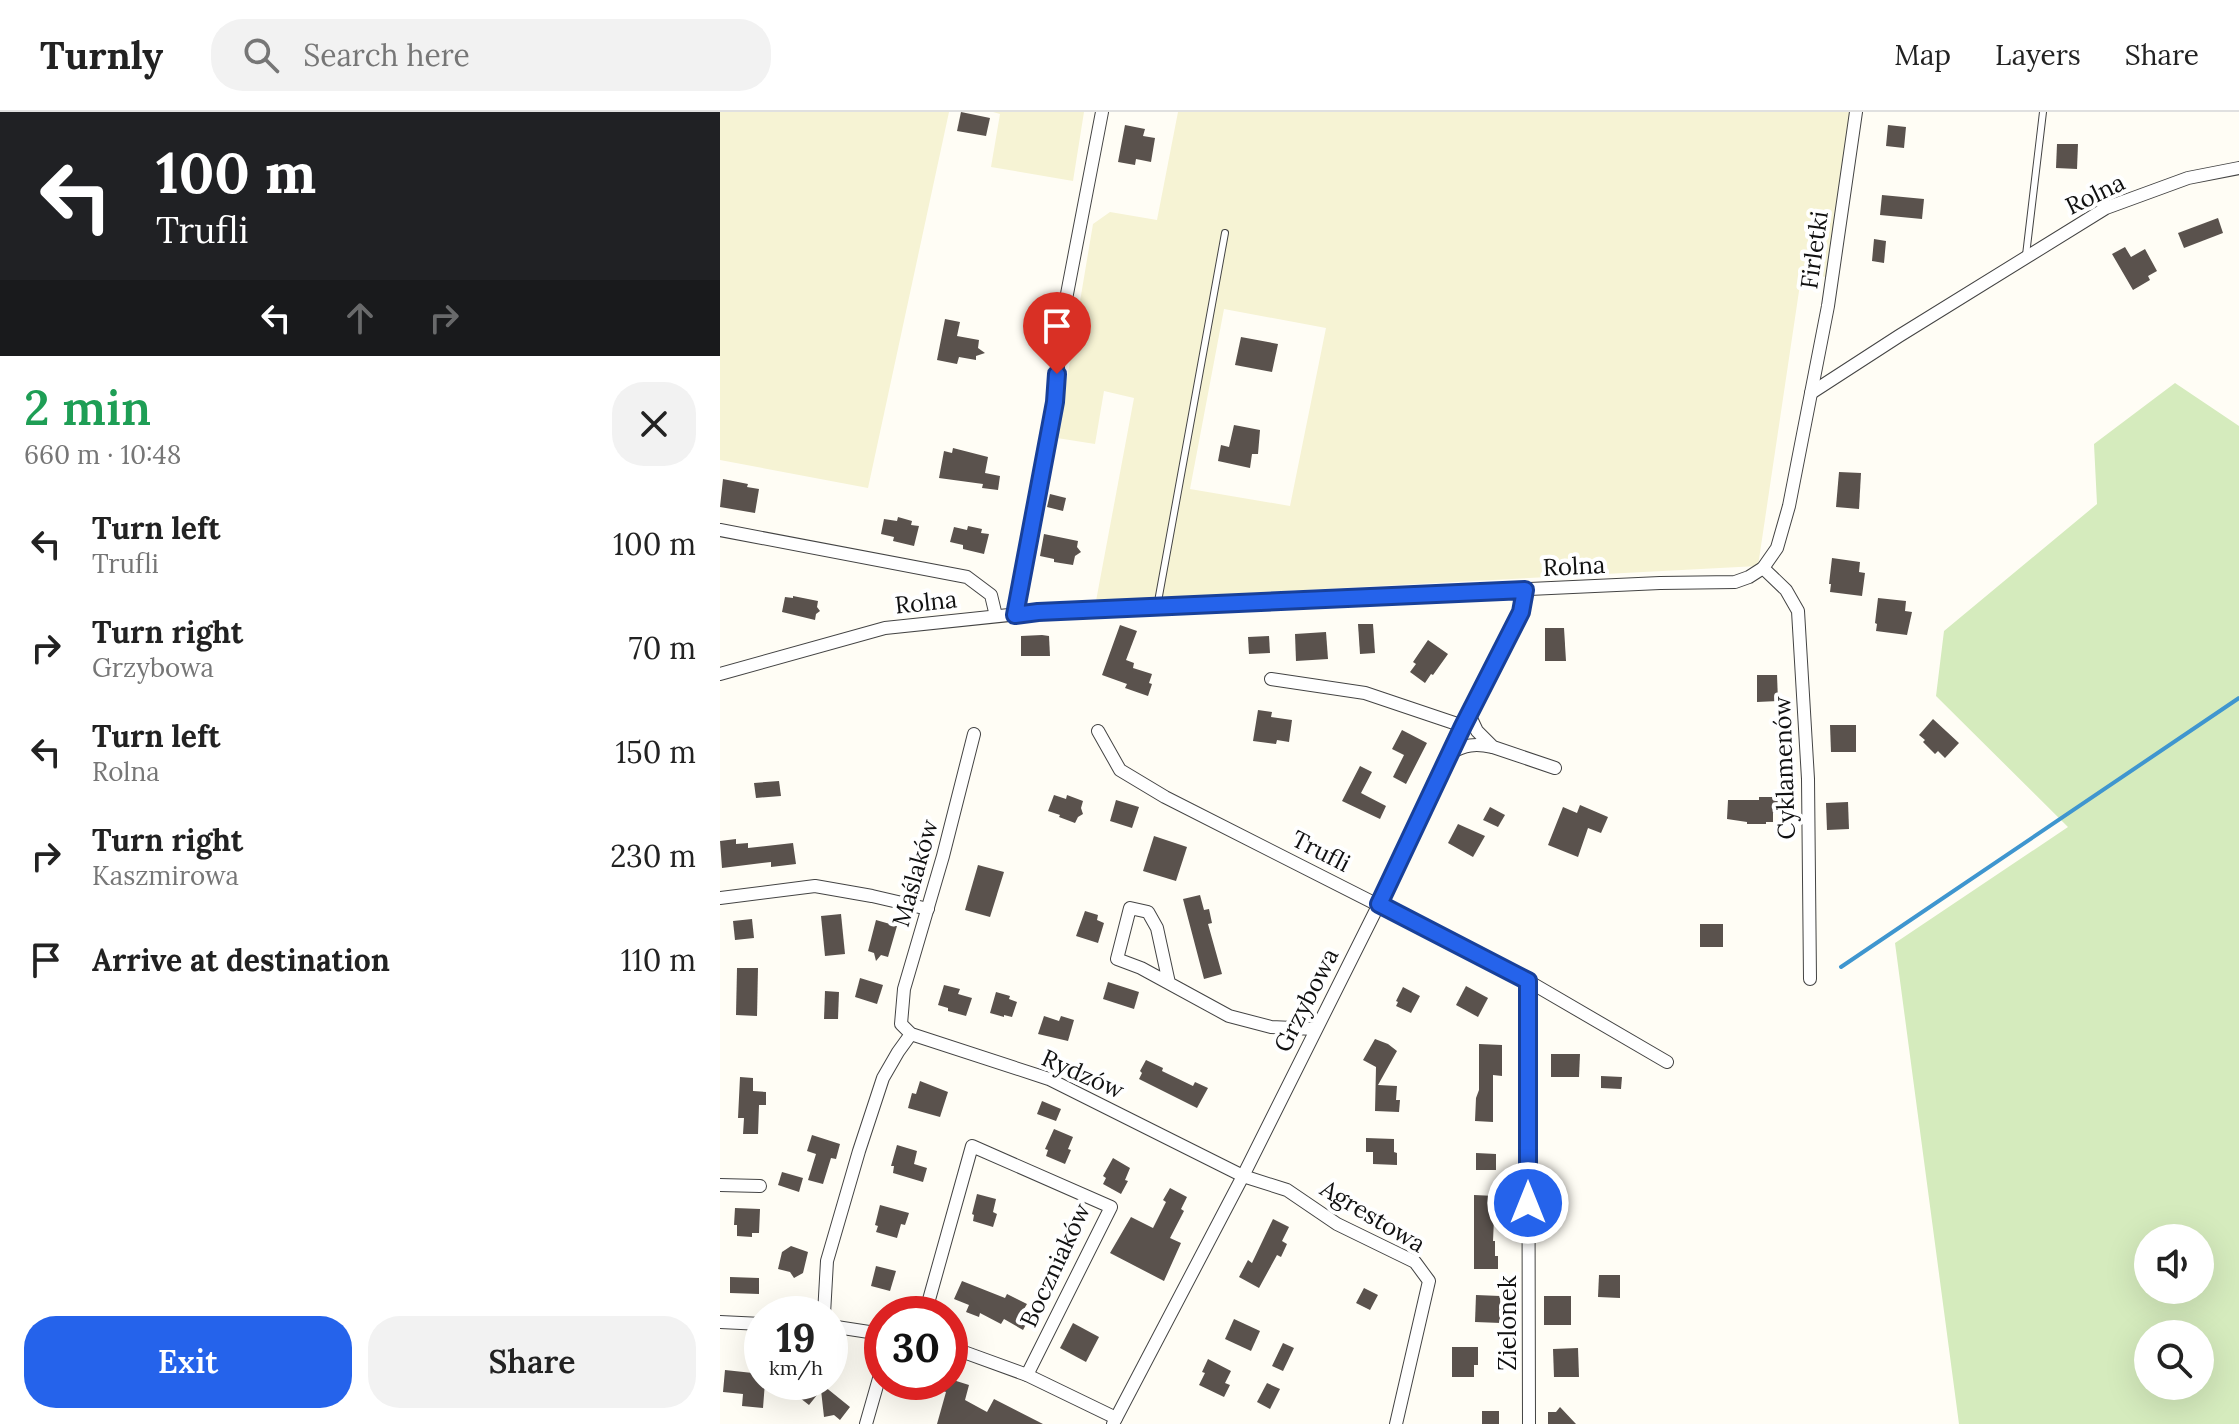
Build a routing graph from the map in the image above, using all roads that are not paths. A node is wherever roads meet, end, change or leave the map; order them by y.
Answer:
1 (1102, 112) edge
2 (1856, 112) edge
3 (2043, 112) edge
4 (2239, 168) edge
5 (1225, 233) dead end
6 (2026, 258) junction
7 (1811, 393) junction
8 (720, 530) edge
9 (1763, 568) junction
10 (1525, 590) junction
11 (1157, 607) junction
12 (1015, 615) junction
13 (996, 616) junction
14 (720, 674) edge
15 (1271, 679) dead end
16 (1466, 720) junction
17 (1098, 731) dead end
18 (974, 734) dead end
19 (1493, 747) junction
20 (1450, 753) junction
21 (1555, 768) dead end
22 (720, 898) edge
23 (1379, 904) junction
24 (928, 909) junction
25 (1810, 979) dead end
26 (1528, 981) junction
27 (1169, 983) junction
28 (906, 1029) junction
29 (1315, 1029) junction
30 (1667, 1062) dead end
31 (1243, 1176) junction
32 (720, 1185) edge
33 (760, 1186) dead end
34 (825, 1296) edge
35 (930, 1296) edge
36 (720, 1322) edge
37 (744, 1323) edge
38 (968, 1354) edge
39 (1027, 1375) junction
40 (873, 1400) edge
41 (1114, 1421) edge
42 (866, 1424) edge
43 (1396, 1424) edge
44 (1529, 1424) edge

1 - 12 street
2 - 7 street, Firletki
3 - 6 lane
4 - 6 street, Rolna
5 - 11 lane
6 - 7 street, Rolna
7 - 9 street
8 - 13 street
9 - 10 street, Rolna
9 - 25 street, Cyklamenów
10 - 11 street, Rolna
10 - 16 street, Grzybowa
11 - 12 street, Rolna
12 - 13 street, Rolna
13 - 14 street, Rolna
15 - 16 street
16 - 19 street
16 - 20 street, Grzybowa
17 - 23 street, Trufli
18 - 24 street, Maślaków
19 - 20 street
19 - 21 street
20 - 23 street, Grzybowa
22 - 24 street
23 - 26 street, Trufli
23 - 29 street, Grzybowa
24 - 28 street, Maślaków
26 - 30 street, Trufli
26 - 44 street, Zielonek
27 - 27 street
27 - 29 street
28 - 31 street, Rydzów
28 - 34 street, Maślaków
29 - 31 street, Grzybowa
31 - 41 street, Grzybowa
31 - 43 street, Agrestowa
32 - 33 street
35 - 39 street, Boczniaków
36 - 37 street
38 - 39 street
39 - 41 street
40 - 42 street

